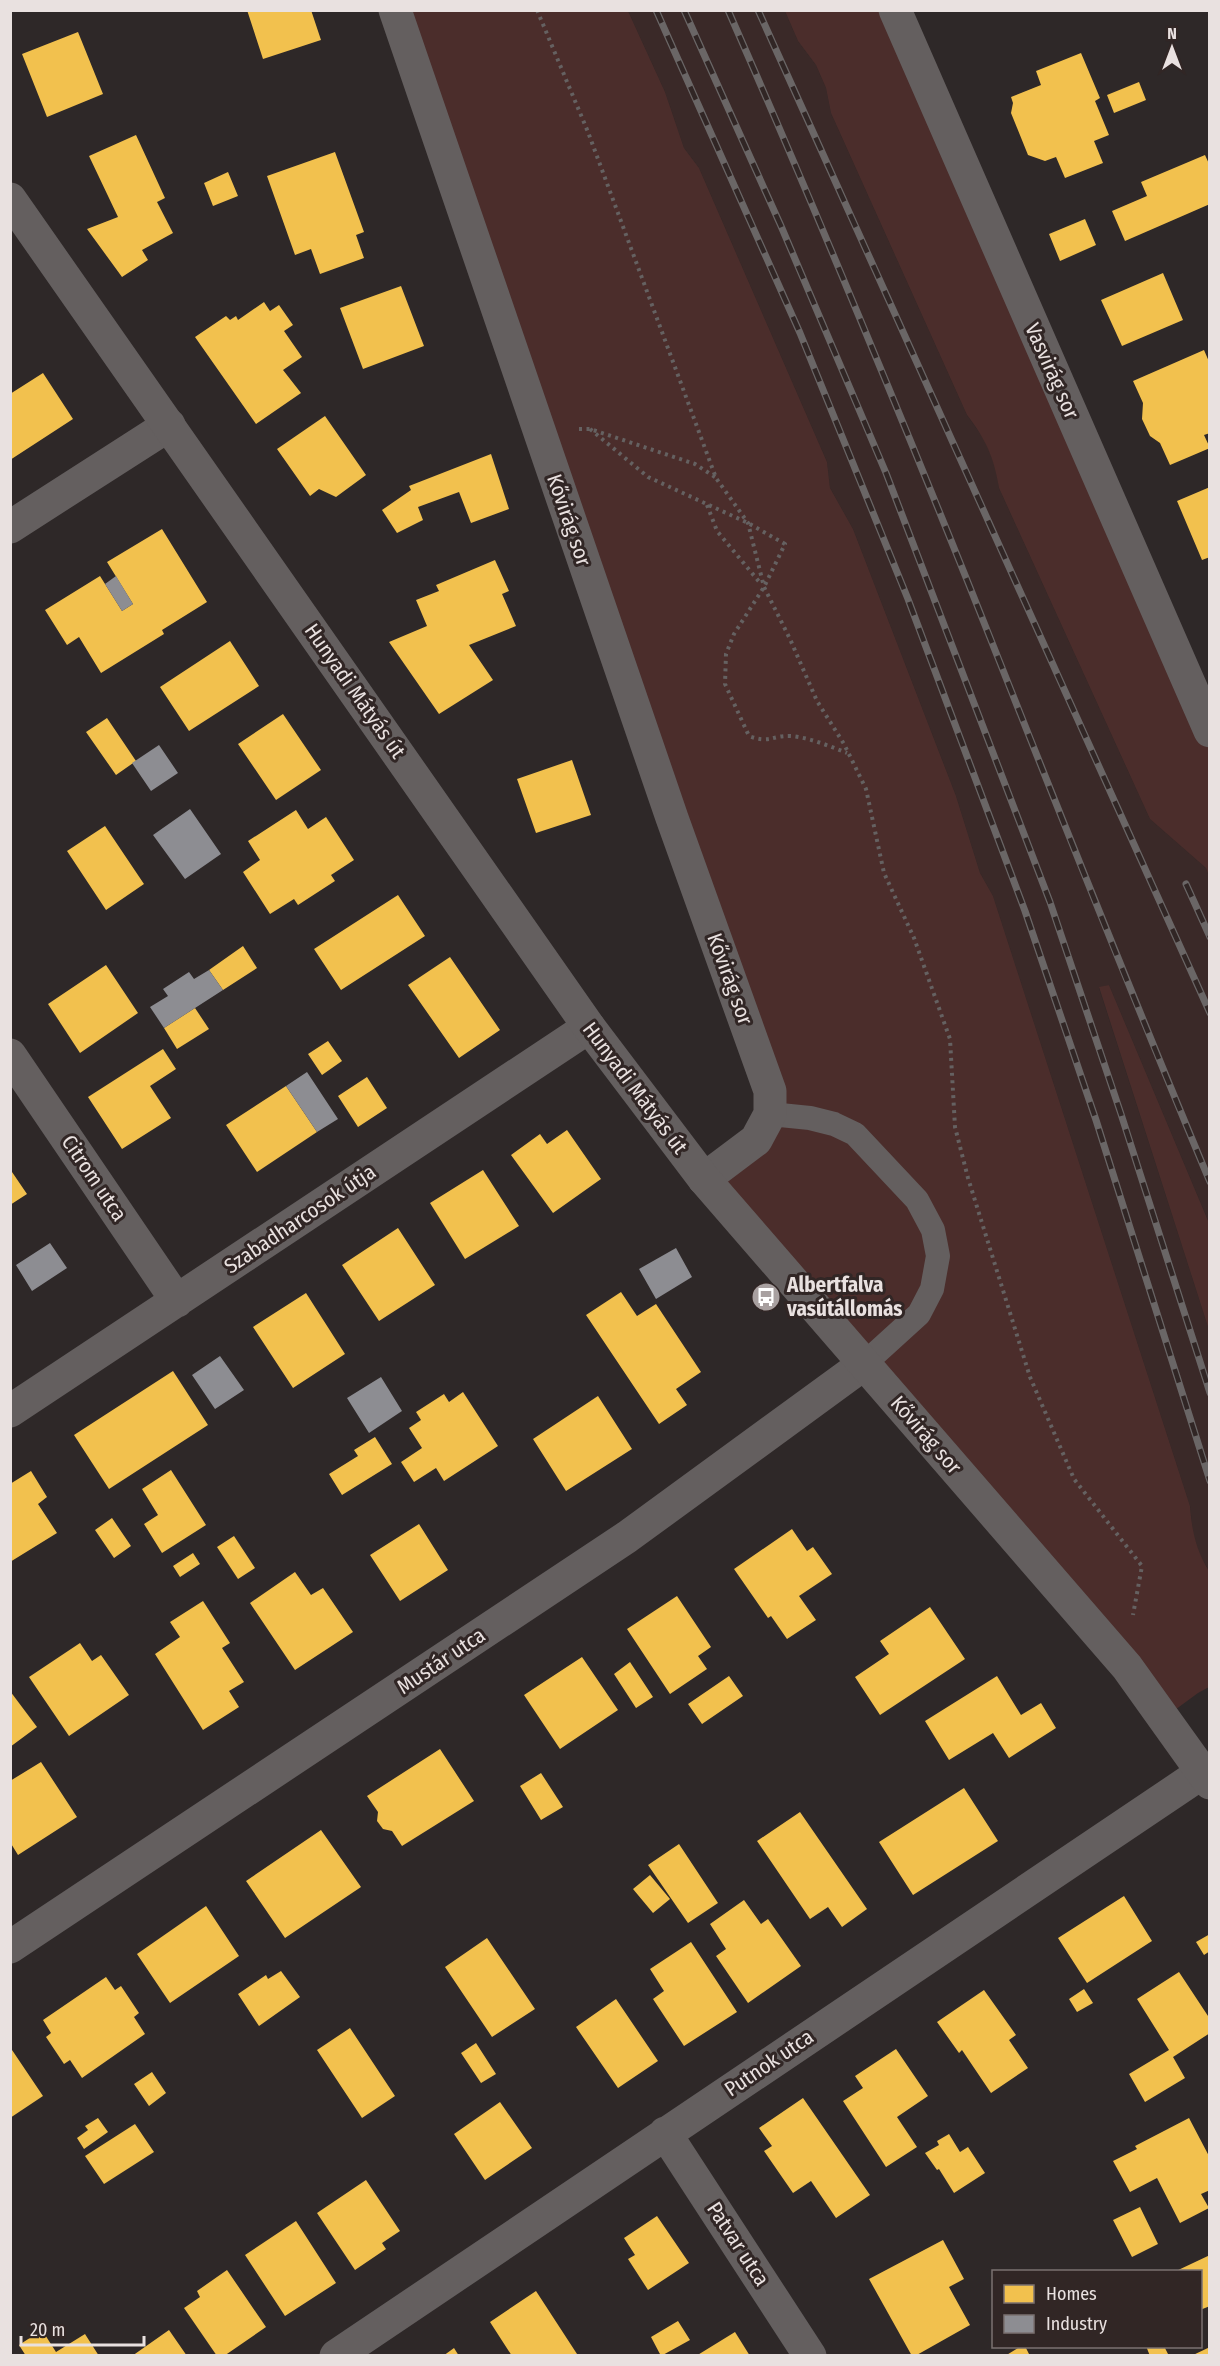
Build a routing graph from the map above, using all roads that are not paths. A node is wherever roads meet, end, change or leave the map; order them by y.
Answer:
1 (394, 10) edge
2 (895, 10) edge
3 (10, 199) edge
4 (170, 425) junction
5 (10, 526) edge
6 (1209, 731) edge
7 (589, 1027) junction
8 (10, 1055) edge
9 (770, 1114) junction
10 (704, 1179) junction
11 (177, 1301) junction
12 (864, 1364) junction
13 (10, 1411) edge
14 (1206, 1777) edge
15 (10, 1947) edge
16 (665, 2133) junction
17 (336, 2355) edge
18 (810, 2355) edge

1 - 9 street, Kővirág sor
2 - 6 street, Vasvirág sor
3 - 4 street, Hunyadi Mátyás út
4 - 5 street
4 - 7 street, Hunyadi Mátyás út
7 - 10 street, Hunyadi Mátyás út
7 - 11 street, Szabadharcosok útja
8 - 11 street, Citrom utca
9 - 10 street
9 - 12 lane
10 - 12 street, Kővirág sor
11 - 13 street, Szabadharcosok útja
12 - 14 street, Kővirág sor
12 - 15 street, Mustár utca
14 - 16 street, Putnok utca
16 - 17 street, Putnok utca
16 - 18 street, Patvar utca

